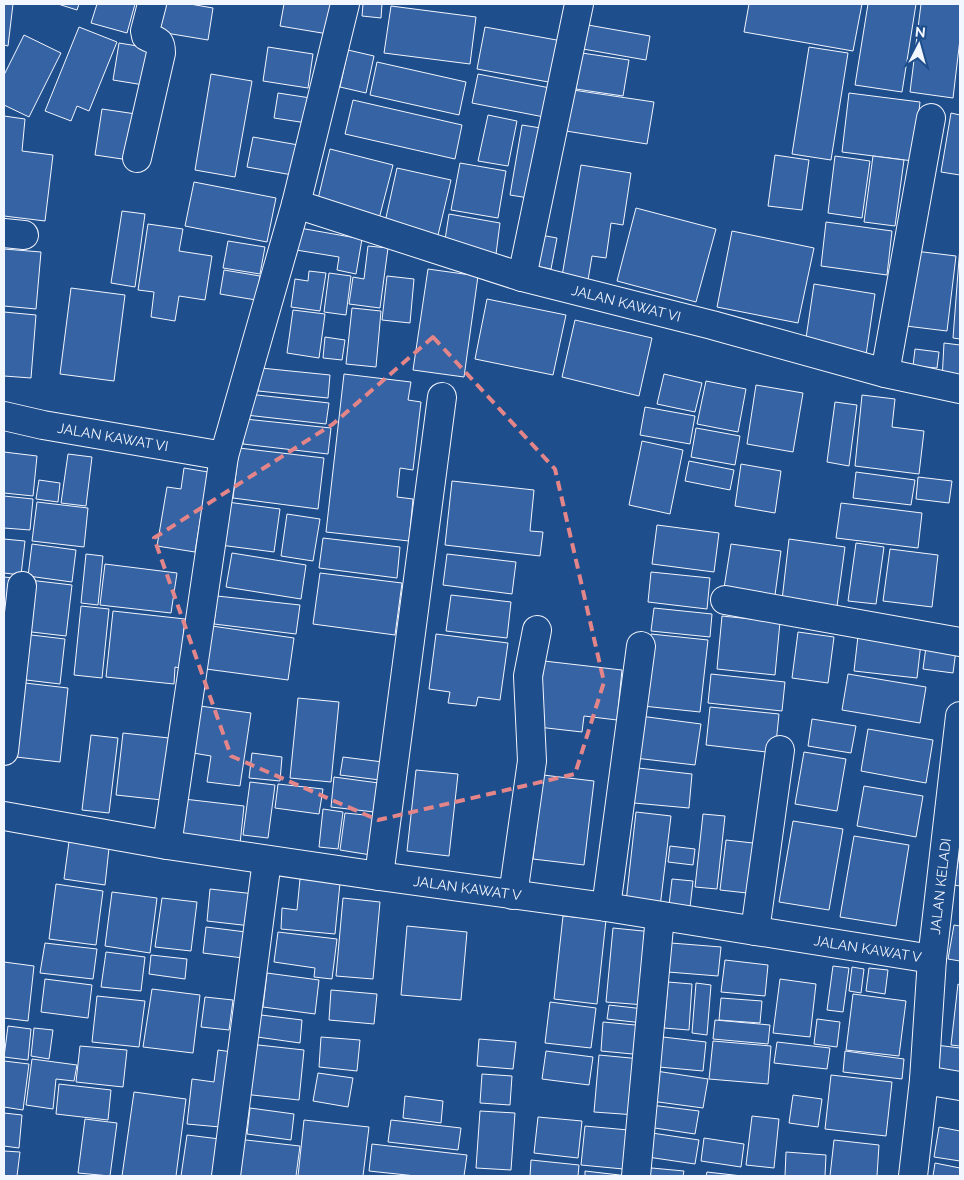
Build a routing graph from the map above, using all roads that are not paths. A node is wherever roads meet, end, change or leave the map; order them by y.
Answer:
1 (152, 4) edge
2 (345, 4) edge
3 (579, 4) edge
4 (932, 118) dead end
5 (137, 158) dead end
6 (296, 204) junction
7 (522, 276) junction
8 (885, 373) junction
9 (960, 389) edge
10 (442, 397) dead end
11 (4, 416) edge
12 (224, 456) junction
13 (22, 586) dead end
14 (725, 600) dead end
15 (537, 630) dead end
16 (960, 642) edge
17 (641, 646) dead end
18 (960, 716) edge
19 (780, 750) dead end
20 (4, 751) edge
21 (4, 816) edge
22 (167, 845) junction
23 (267, 860) junction
24 (379, 876) junction
25 (513, 895) junction
26 (606, 907) junction
27 (660, 916) junction
28 (755, 931) junction
29 (932, 959) junction
30 (924, 1080) junction
31 (960, 1086) edge
32 (226, 1176) edge
33 (636, 1176) edge
34 (913, 1176) edge

1 - 5 street
2 - 6 street
3 - 7 street
4 - 8 street
6 - 7 street, JALAN KAWAT VI
6 - 12 street
7 - 8 street, JALAN KAWAT VI
8 - 9 street, JALAN KAWAT VI
10 - 24 street
11 - 12 street, JALAN KAWAT VI
12 - 22 street
13 - 20 street
14 - 16 street
15 - 25 street
17 - 26 street
18 - 29 street, JALAN KELADI
19 - 28 street
21 - 22 street, JALAN KAWAT V
22 - 23 street, JALAN KAWAT V
23 - 24 street, JALAN KAWAT V
23 - 32 street
24 - 25 street, JALAN KAWAT V
25 - 26 street, JALAN KAWAT V
26 - 27 street, JALAN KAWAT V
27 - 28 street, JALAN KAWAT V
27 - 33 street
28 - 29 street, JALAN KAWAT V
29 - 30 street, JALAN KELADI
30 - 31 street
30 - 34 street, JALAN KELADI

